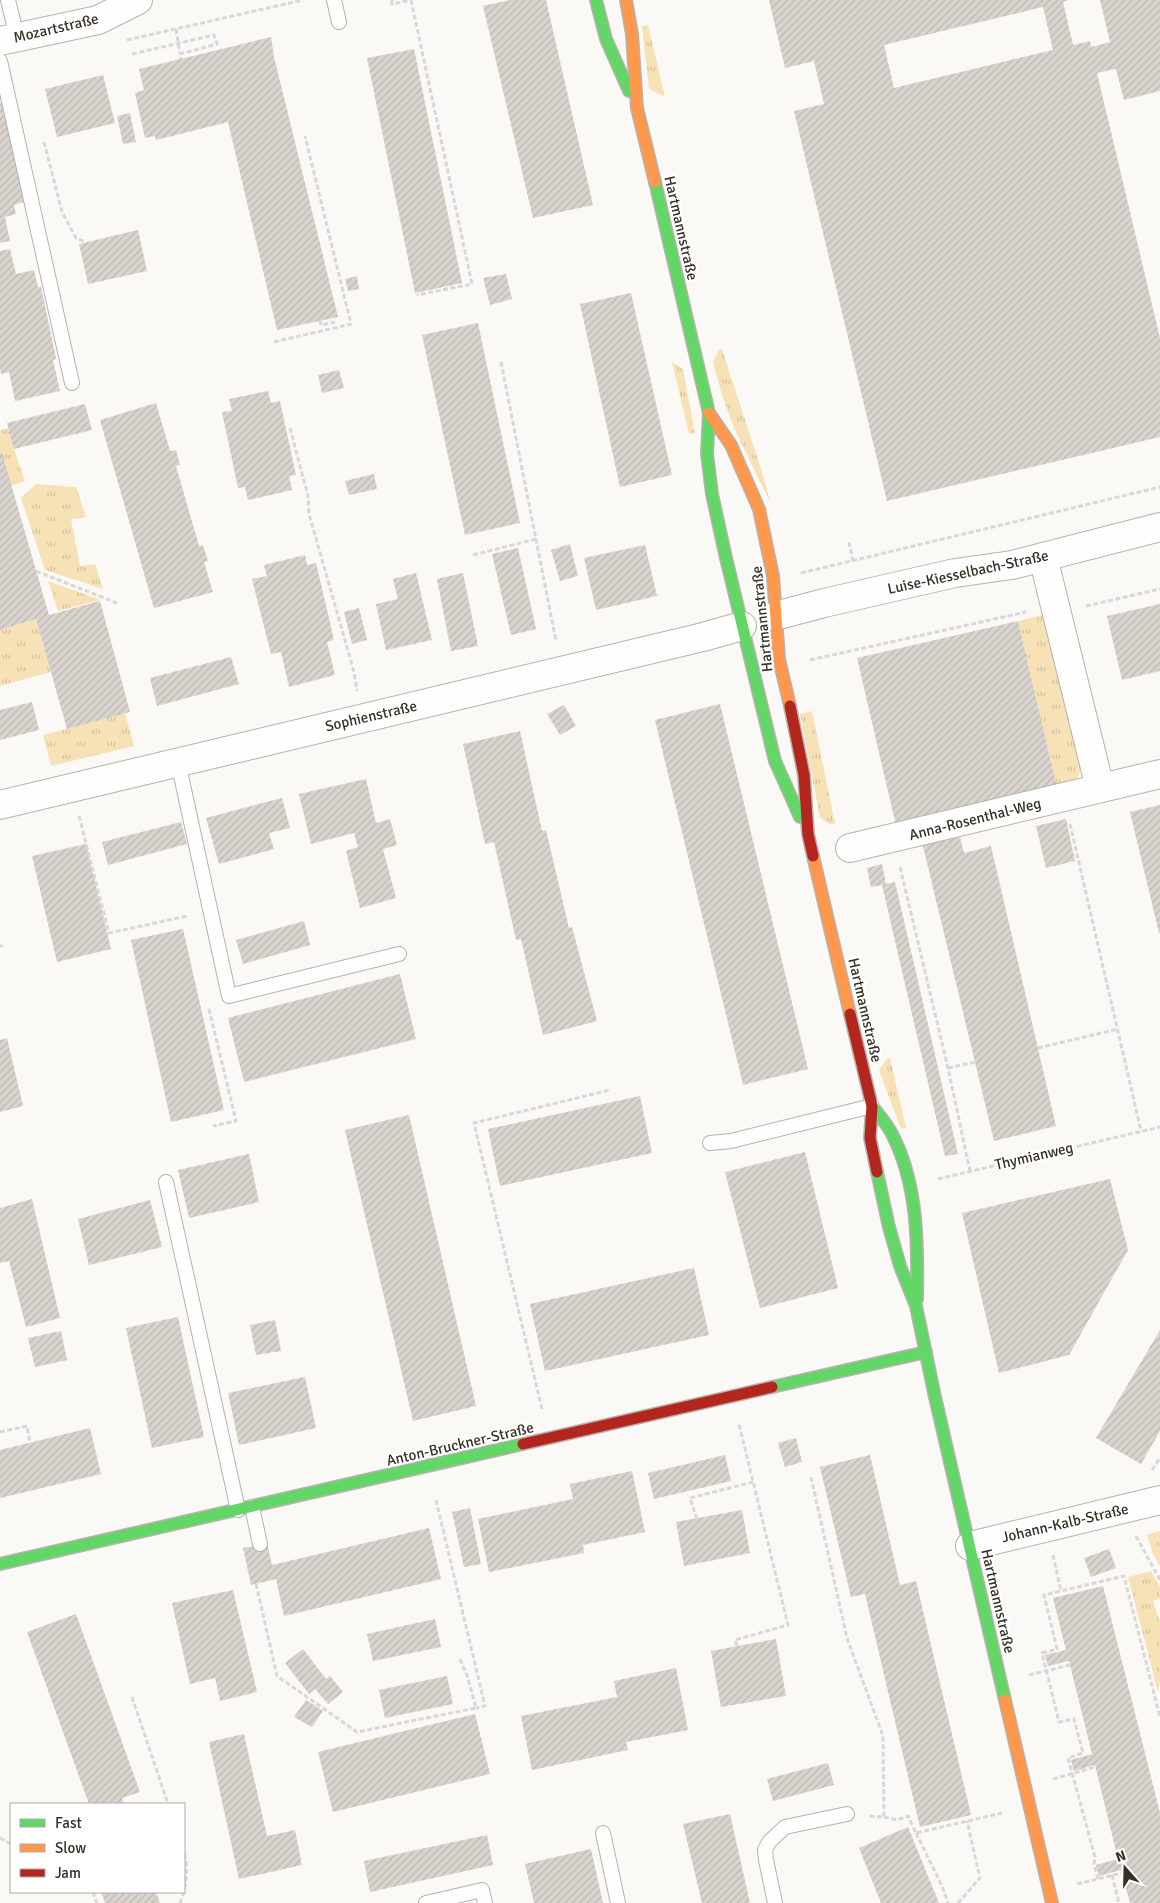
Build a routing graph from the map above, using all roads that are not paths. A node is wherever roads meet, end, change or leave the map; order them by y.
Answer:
1 (8, 0) edge
2 (138, 0) edge
3 (334, 0) edge
4 (596, 0) edge
5 (626, 0) edge
6 (339, 22) dead end
7 (8, 39) edge
8 (0, 61) edge
9 (637, 108) junction
10 (72, 382) dead end
11 (708, 413) junction
12 (1160, 527) edge
13 (1043, 557) junction
14 (759, 621) junction
15 (178, 762) junction
16 (1160, 774) edge
17 (1100, 788) junction
18 (0, 805) edge
19 (808, 834) junction
20 (850, 848) dead end
21 (399, 954) dead end
22 (872, 1106) junction
23 (710, 1144) dead end
24 (166, 1182) dead end
25 (916, 1306) junction
26 (926, 1352) junction
27 (1160, 1500) edge
28 (245, 1508) junction
29 (260, 1544) dead end
30 (970, 1546) junction
31 (0, 1564) edge
32 (848, 1814) road end
33 (603, 1833) dead end
34 (426, 1903) edge
35 (485, 1903) edge
36 (618, 1903) edge
37 (775, 1903) edge
38 (1052, 1903) edge

1 - 7 lane
2 - 7 street, Mozartstraße
3 - 6 lane
4 - 9 street, Hartmannstraße
5 - 9 street, Hartmannstraße
8 - 10 lane
9 - 11 street, Hartmannstraße
11 - 14 street, Hartmannstraße
11 - 14 street, Hartmannstraße
12 - 13 street, Luise-Kiesselbach-Straße
13 - 14 street, Luise-Kiesselbach-Straße
13 - 17 street
14 - 15 street, Sophienstraße
14 - 19 street, Hartmannstraße
14 - 19 street, Hartmannstraße
15 - 18 street, Sophienstraße
15 - 21 lane
16 - 17 street, Anna-Rosenthal-Weg
17 - 20 street, Anna-Rosenthal-Weg
19 - 22 street, Hartmannstraße
22 - 23 lane
22 - 25 street, Hartmannstraße
22 - 25 street, Hartmannstraße
24 - 28 lane
25 - 26 street, Hartmannstraße
26 - 28 street, Anton-Bruckner-Straße
26 - 30 street, Hartmannstraße
27 - 30 street, Johann-Kalb-Straße
28 - 29 lane
28 - 31 street, Anton-Bruckner-Straße
30 - 38 street, Hartmannstraße
32 - 37 lane
33 - 36 lane
34 - 35 lane

